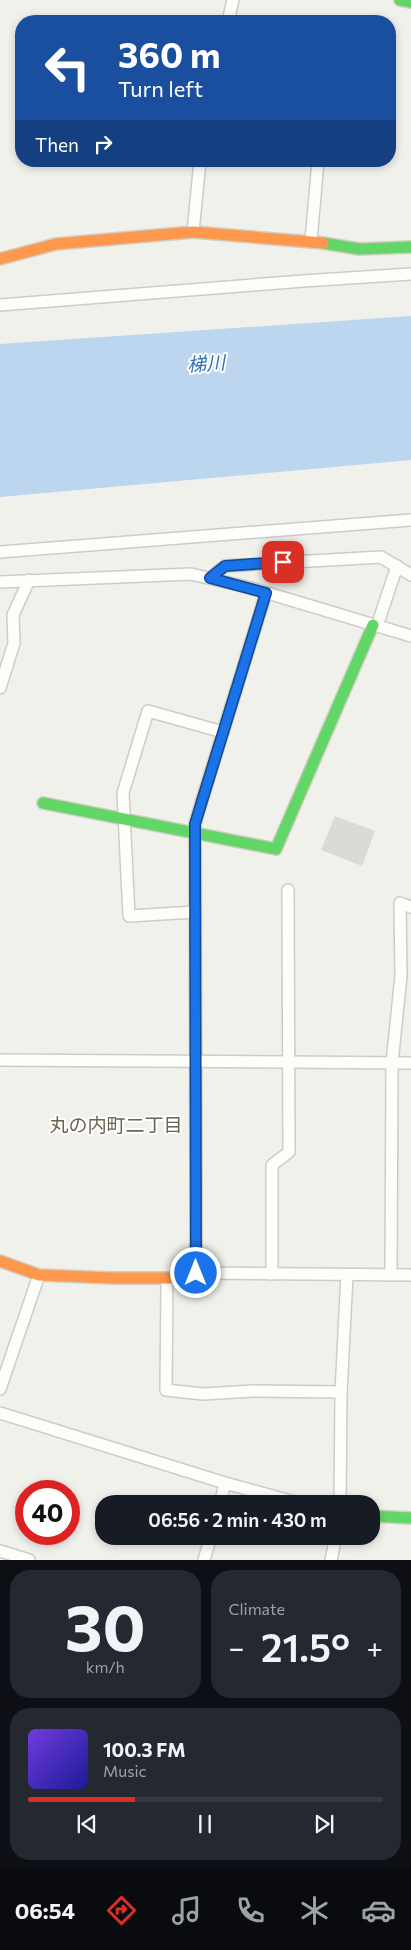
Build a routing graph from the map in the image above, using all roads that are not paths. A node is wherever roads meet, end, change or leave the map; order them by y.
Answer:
1 (233, 0) edge
2 (400, 0) edge
3 (411, 2) edge
4 (229, 15) edge
5 (199, 167) edge
6 (317, 167) edge
7 (193, 232) junction
8 (311, 241) junction
9 (411, 247) edge
10 (0, 259) edge
11 (411, 274) edge
12 (0, 305) edge
13 (411, 520) edge
14 (0, 552) edge
15 (397, 566) junction
16 (411, 575) edge
17 (210, 578) junction
18 (29, 580) junction
19 (0, 582) edge
20 (266, 593) junction
21 (375, 626) junction
22 (411, 636) edge
23 (0, 688) edge
24 (223, 732) junction
25 (43, 803) dead end
26 (124, 819) junction
27 (195, 833) junction
28 (288, 890) dead end
29 (411, 907) edge
30 (195, 912) junction
31 (0, 1060) edge
32 (196, 1063) junction
33 (289, 1063) junction
34 (392, 1063) junction
35 (411, 1063) edge
36 (0, 1260) edge
37 (196, 1273) junction
38 (272, 1274) junction
39 (39, 1275) junction
40 (347, 1275) junction
41 (391, 1275) junction
42 (411, 1276) edge
43 (167, 1280) junction
44 (0, 1389) edge
45 (341, 1392) junction
46 (0, 1413) edge
47 (226, 1483) junction
48 (223, 1495) edge
49 (269, 1495) edge
50 (340, 1495) edge
51 (380, 1516) edge
52 (411, 1518) edge
53 (208, 1545) edge
54 (334, 1545) edge
55 (0, 1551) edge
56 (29, 1560) edge
57 (204, 1560) edge
58 (331, 1560) edge

1 - 4 street
2 - 3 street
5 - 7 street
6 - 8 street
7 - 8 street
7 - 10 street
8 - 9 street
11 - 12 street
13 - 14 street
15 - 16 street
15 - 17 street
15 - 21 street
17 - 18 street
17 - 20 street
18 - 19 street
18 - 23 street
20 - 21 street
20 - 24 street
21 - 22 street
21 - 27 street
24 - 26 street
24 - 27 street
25 - 26 street
26 - 27 street
26 - 30 street
27 - 30 street
28 - 33 street
29 - 34 street
30 - 32 street
31 - 32 street
32 - 33 street
32 - 37 street
33 - 34 street
33 - 38 street
34 - 35 street
34 - 41 street
36 - 39 street
37 - 38 street
37 - 43 street
38 - 40 street
39 - 43 street
39 - 44 street
40 - 41 street
40 - 45 street
41 - 42 street
43 - 45 street
45 - 50 street
46 - 47 street
47 - 48 street
47 - 49 street
51 - 52 street
53 - 57 street
54 - 58 street
55 - 56 street

